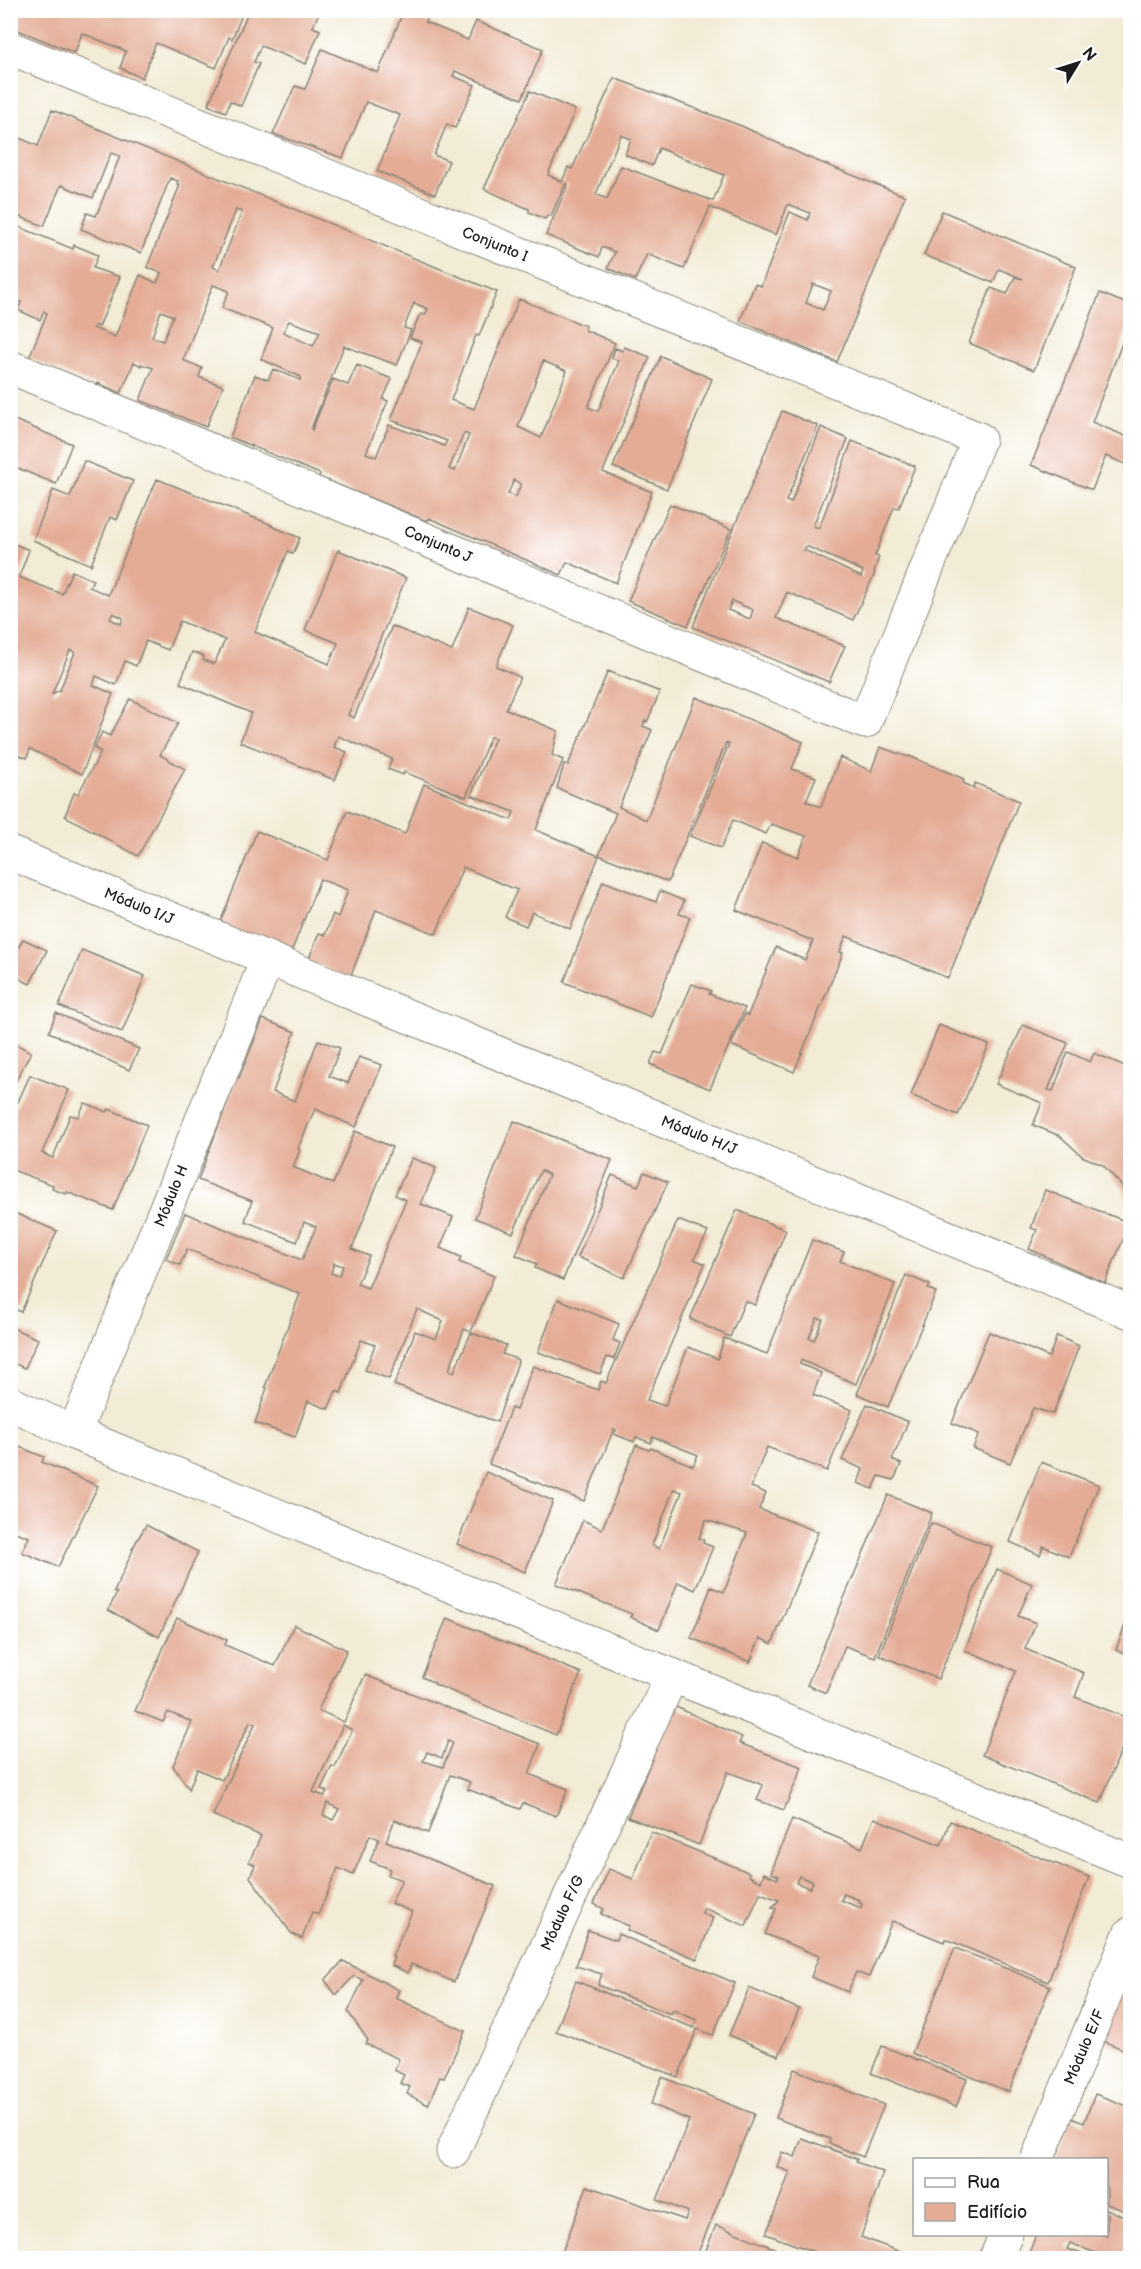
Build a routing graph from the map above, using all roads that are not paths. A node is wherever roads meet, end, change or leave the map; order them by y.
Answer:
1 (10, 48) edge
2 (10, 367) edge
3 (865, 722) joint
4 (10, 853) edge
5 (268, 958) junction
6 (1131, 1312) edge
7 (10, 1403) edge
8 (74, 1433) junction
9 (672, 1675) junction
10 (1131, 1861) edge
11 (1131, 1934) edge
12 (453, 2151) dead end
13 (1038, 2158) edge
14 (1006, 2236) edge
15 (996, 2259) edge

1 - 3 street, Conjunto I
2 - 3 street, Conjunto J
4 - 5 street, Módulo I/J
5 - 6 street, Módulo H/J
5 - 8 street, Módulo H
7 - 8 street
8 - 9 street
9 - 10 street
9 - 12 street, Módulo F/G
11 - 13 street, Módulo E/F
14 - 15 street

